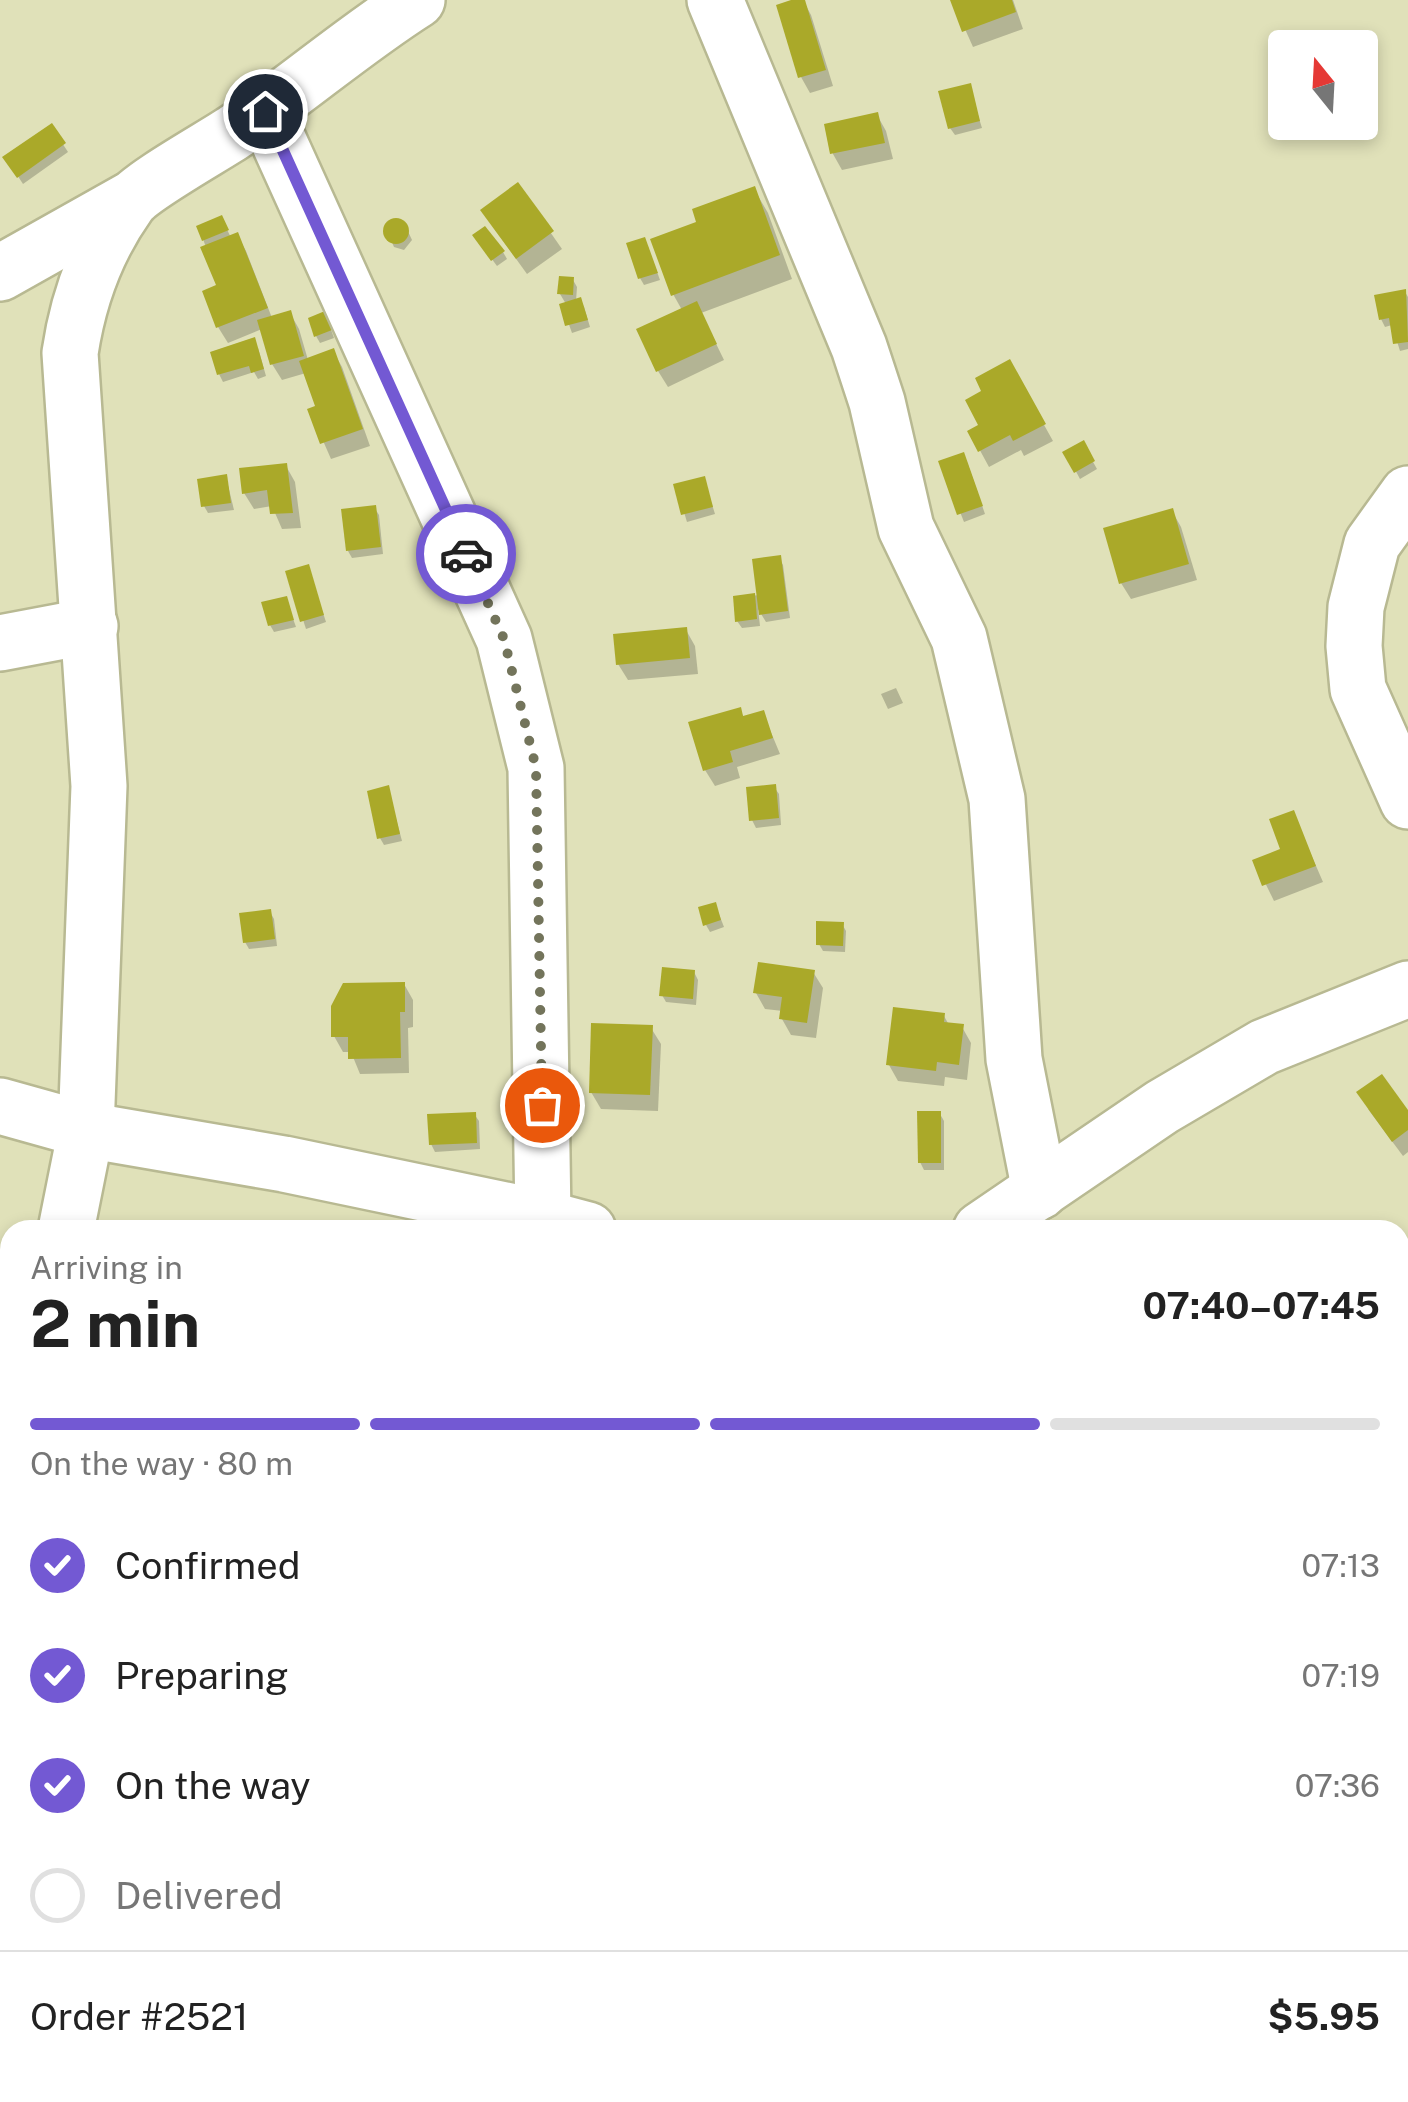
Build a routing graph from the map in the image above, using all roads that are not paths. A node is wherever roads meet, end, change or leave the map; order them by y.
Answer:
1 (417, 0) edge
2 (715, 0) edge
3 (265, 111) junction
4 (130, 200) junction
5 (0, 273) edge
6 (1408, 494) edge
7 (90, 626) junction
8 (0, 643) edge
9 (1408, 800) edge
10 (1408, 988) edge
11 (0, 1106) edge
12 (86, 1130) junction
13 (1040, 1191) junction
14 (68, 1220) edge
15 (531, 1220) edge
16 (557, 1220) edge
17 (996, 1220) edge

1 - 3 street
2 - 13 street
3 - 4 street
3 - 16 street
4 - 5 street
4 - 7 street
6 - 9 street
7 - 8 street
7 - 12 street
10 - 13 street
11 - 12 street
12 - 14 street
12 - 15 street
13 - 17 street

